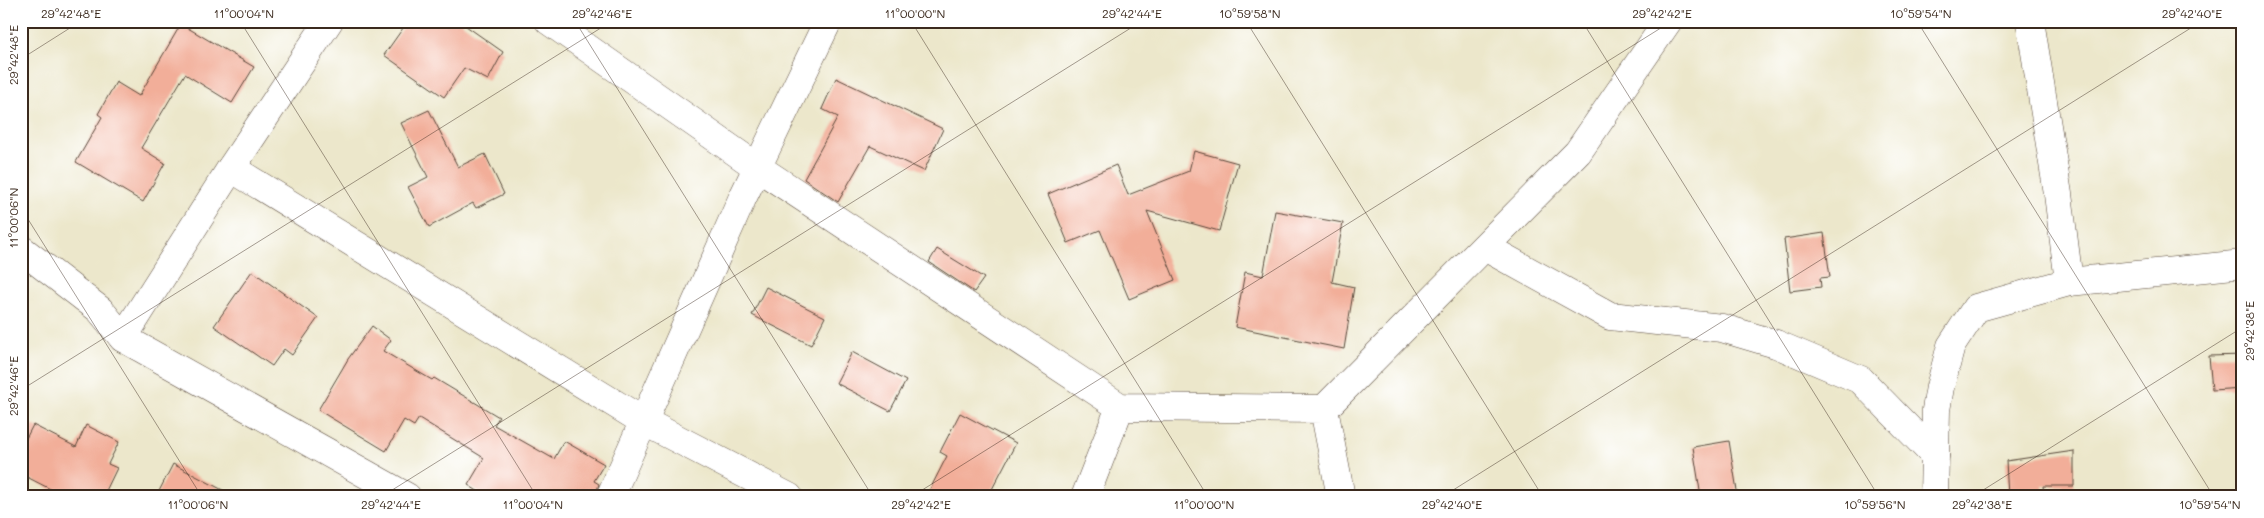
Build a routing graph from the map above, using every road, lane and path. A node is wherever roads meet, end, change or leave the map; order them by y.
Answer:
1 (328, 21) edge
2 (549, 21) edge
3 (828, 21) edge
4 (1668, 21) edge
5 (2030, 21) edge
6 (757, 167) junction
7 (231, 168) junction
8 (1485, 247) junction
9 (21, 250) edge
10 (2243, 264) edge
11 (2070, 282) junction
12 (123, 338) junction
13 (1120, 407) junction
14 (1324, 409) junction
15 (643, 421) junction
16 (1935, 456) junction
17 (406, 497) edge
18 (610, 497) edge
19 (789, 497) edge
20 (1085, 497) edge
21 (1341, 497) edge
22 (1934, 497) edge

1 - 7 street
2 - 6 street
3 - 6 street
4 - 8 street
5 - 11 street
6 - 13 street
6 - 15 street
7 - 12 street
7 - 15 street
8 - 14 street
8 - 16 street
9 - 12 street
10 - 11 street
11 - 16 street
12 - 17 street
13 - 14 street
13 - 20 street
14 - 21 street
15 - 18 street
15 - 19 street
16 - 22 street

